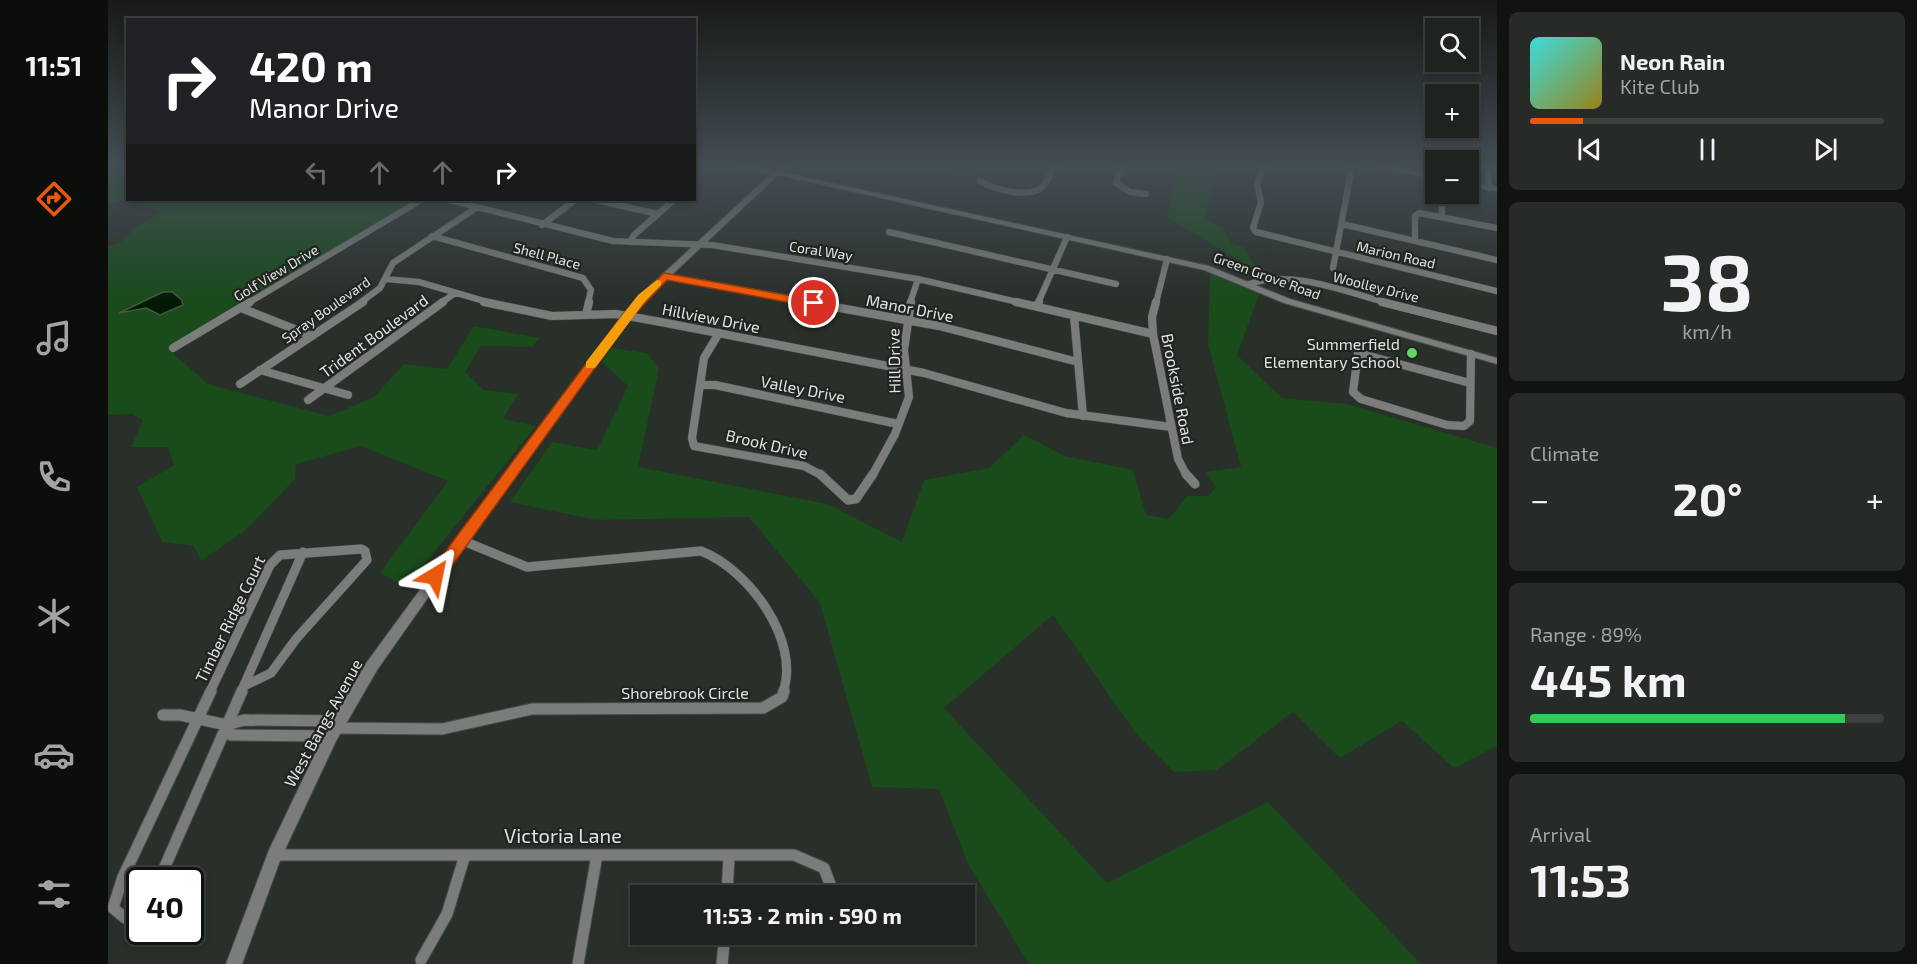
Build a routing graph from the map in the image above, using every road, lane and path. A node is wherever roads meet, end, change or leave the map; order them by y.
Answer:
1 (403, 211) edge
2 (471, 211) edge
3 (488, 211) edge
4 (561, 211) edge
5 (645, 211) edge
6 (661, 211) edge
7 (735, 211) edge
8 (957, 211) edge
9 (1258, 211) edge
10 (1344, 211) edge
11 (1442, 211) edge
12 (658, 214) junction
13 (1442, 216) junction
14 (1342, 224) junction
15 (542, 225) junction
16 (1497, 228) edge
17 (889, 232) dead end
18 (432, 236) junction
19 (1067, 237) junction
20 (1415, 241) junction
21 (630, 242) junction
22 (699, 244) junction
23 (1336, 252) junction
24 (1167, 259) junction
25 (1497, 260) edge
26 (1333, 268) dead end
27 (1053, 270) junction
28 (664, 276) junction
29 (386, 279) junction
30 (918, 279) junction
31 (1116, 284) dead end
32 (1249, 284) junction
33 (1497, 291) edge
34 (455, 293) junction
35 (1037, 306) junction
36 (241, 308) junction
37 (586, 315) junction
38 (628, 316) junction
39 (1074, 316) junction
40 (906, 320) junction
41 (1497, 331) edge
42 (719, 333) junction
43 (1153, 334) junction
44 (312, 336) junction
45 (173, 348) dead end
46 (1471, 354) junction
47 (1497, 361) edge
48 (1078, 362) junction
49 (905, 368) junction
50 (260, 370) junction
51 (1470, 383) junction
52 (240, 384) dead end
53 (701, 385) junction
54 (325, 388) junction
55 (348, 394) dead end
56 (308, 400) dead end
57 (1083, 416) junction
58 (898, 424) junction
59 (1171, 427) junction
60 (1195, 484) dead end
61 (853, 499) joint
62 (461, 540) junction
63 (303, 552) junction
64 (244, 686) junction
65 (163, 715) dead end
66 (200, 718) junction
67 (227, 725) junction
68 (335, 728) junction
69 (274, 855) junction
70 (465, 855) junction
71 (597, 855) junction
72 (729, 855) junction
73 (128, 867) edge
74 (165, 867) edge
75 (126, 871) edge
76 (728, 885) edge
77 (830, 885) edge
78 (126, 917) edge
79 (724, 945) edge
80 (421, 960) dead end
81 (234, 964) edge
82 (578, 964) edge
83 (722, 964) edge

1 - 36 street, Golf View Drive
2 - 18 street, Spray Boulevard
3 - 15 street, Coral Way
4 - 15 street
5 - 12 street
6 - 12 street
7 - 22 street, West Bangs Avenue
8 - 19 street, Green Grove Road
9 - 23 street, Marion Road
10 - 14 street
11 - 13 street
12 - 21 street
13 - 16 street
13 - 20 street
14 - 20 street
14 - 23 street
15 - 21 street, Coral Way
17 - 27 street
18 - 29 street, Spray Boulevard
18 - 37 street, Shell Place
19 - 24 street, Green Grove Road
19 - 27 street
20 - 25 street
21 - 22 street, Coral Way
22 - 28 street, West Bangs Avenue
22 - 30 street, Coral Way
23 - 26 street
23 - 33 street, Marion Road
24 - 32 street, Green Grove Road
24 - 43 street, Brookside Road
27 - 31 street
27 - 35 street
28 - 38 street, West Bangs Avenue
28 - 40 street, Manor Drive
29 - 34 street, Hillview Drive
29 - 44 street, Spray Boulevard
30 - 35 street, Coral Way
30 - 40 street, Hill Drive
32 - 41 street, Woolley Drive
32 - 46 street, Green Grove Road
34 - 37 street, Hillview Drive
34 - 54 street, Trident Boulevard
35 - 39 street, Coral Way
36 - 44 street
36 - 45 street, Golf View Drive
37 - 38 street, Hillview Drive
38 - 42 street, Hillview Drive
38 - 62 street, West Bangs Avenue
39 - 43 street, Coral Way
39 - 48 street
40 - 48 street, Manor Drive
40 - 49 street, Hill Drive
42 - 49 street, Hillview Drive
42 - 53 street
43 - 59 street, Brookside Road
44 - 50 street, Spray Boulevard
46 - 47 street, Green Grove Road
46 - 51 street
48 - 57 street
49 - 57 street, Hillview Drive
49 - 58 street, Hill Drive
50 - 52 street, Spray Boulevard
50 - 54 street
51 - 51 street
53 - 58 street, Valley Drive
53 - 61 street, Brook Drive
54 - 55 street
54 - 56 street, Trident Boulevard
57 - 59 street, Hillview Drive
58 - 61 street, Hill Drive
59 - 60 street, Brookside Road
62 - 68 street, West Bangs Avenue
62 - 68 street, Shorebrook Circle
63 - 64 street
63 - 64 street, Timber Ridge Court
63 - 66 street, Timber Ridge Court
64 - 67 street
65 - 66 street
66 - 67 street
66 - 73 street, Timber Ridge Court
67 - 68 street
67 - 68 street
67 - 74 street
68 - 69 street, West Bangs Avenue
69 - 70 street, Victoria Lane
69 - 81 street, West Bangs Avenue
70 - 71 street, Victoria Lane
70 - 80 street
71 - 72 street, Victoria Lane
71 - 82 street
72 - 76 street
72 - 77 street, Victoria Lane
75 - 78 street, Timber Ridge Court
79 - 83 street

